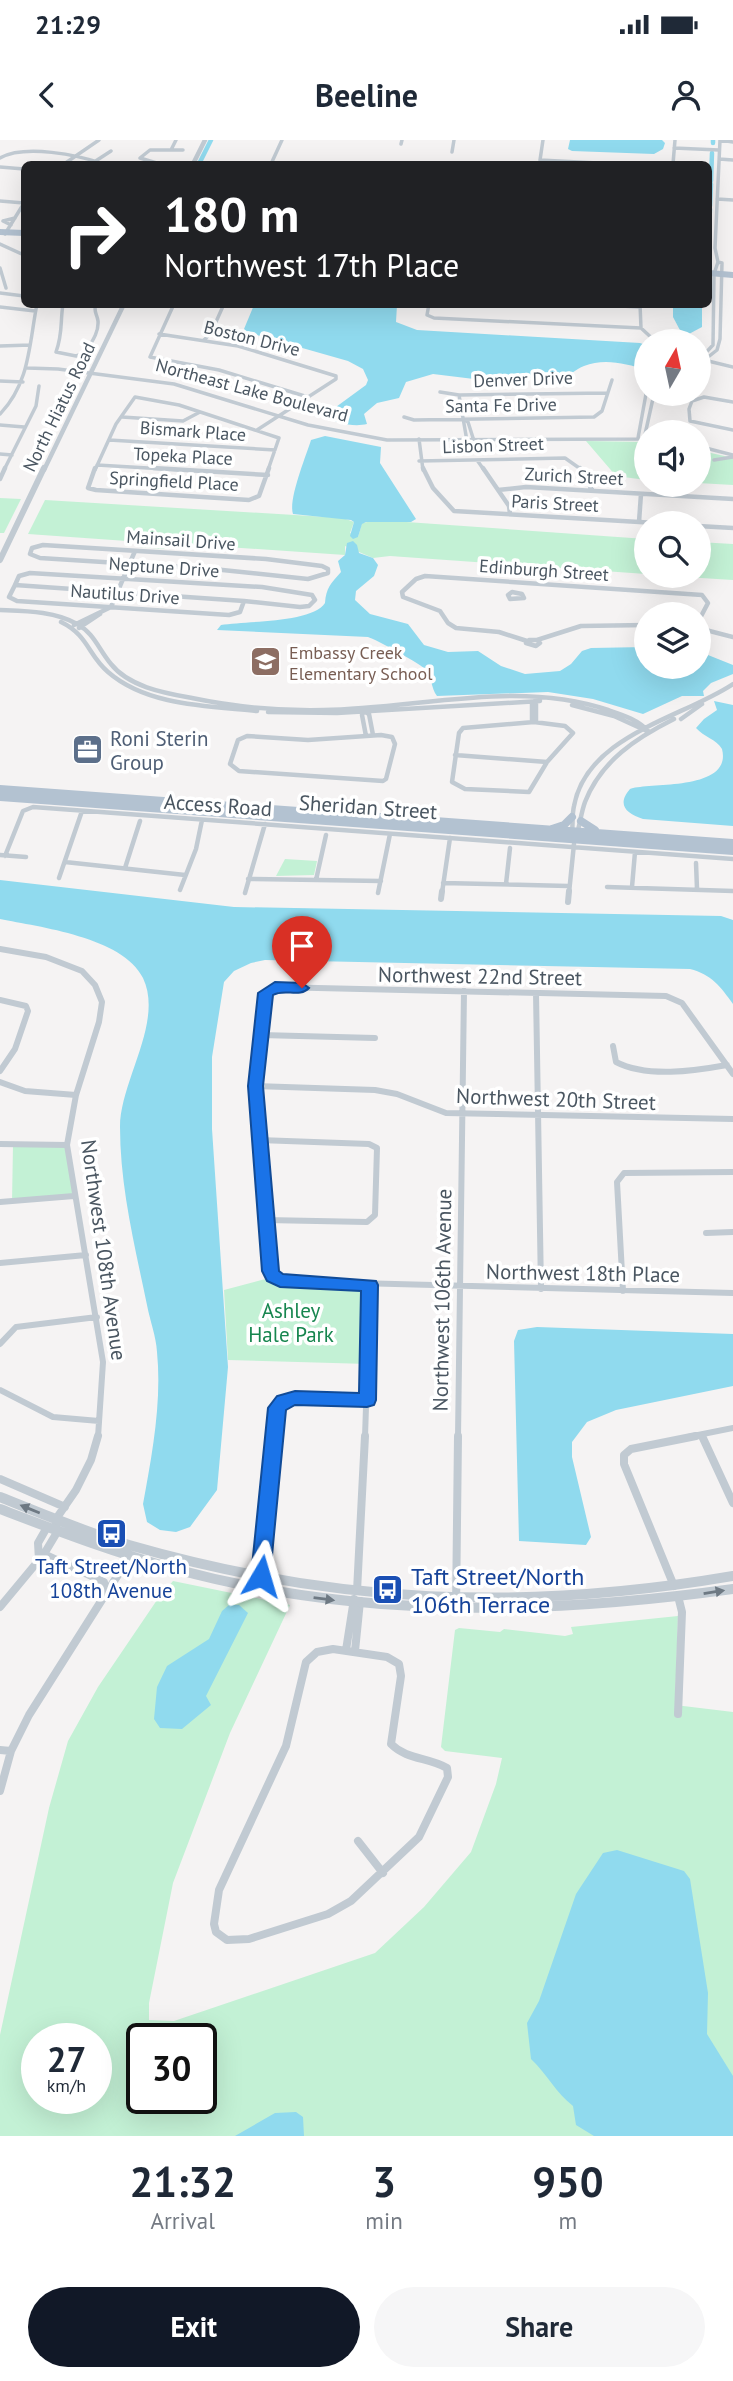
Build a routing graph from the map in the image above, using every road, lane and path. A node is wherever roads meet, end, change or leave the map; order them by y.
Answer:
1 (98, 140) edge
2 (176, 140) edge
3 (205, 140) edge
4 (282, 140) edge
5 (454, 140) edge
6 (543, 140) edge
7 (720, 140) edge
8 (726, 141) edge
9 (733, 141) edge
10 (674, 144) edge
11 (719, 148) junction
12 (171, 150) junction
13 (183, 150) dead end
14 (111, 151) dead end
15 (452, 152) dead end
16 (75, 157) junction
17 (0, 158) edge
18 (719, 159) junction
19 (733, 160) edge
20 (69, 161) edge
21 (96, 161) joint
22 (145, 161) edge
23 (194, 161) edge
24 (272, 161) edge
25 (544, 161) edge
26 (0, 167) edge
27 (21, 169) edge
28 (712, 182) edge
29 (718, 183) junction
30 (718, 199) junction
31 (733, 200) edge
32 (0, 201) edge
33 (21, 203) edge
34 (712, 207) edge
35 (21, 208) edge
36 (717, 208) junction
37 (15, 218) junction
38 (11, 225) junction
39 (712, 233) edge
40 (3, 234) edge
41 (716, 234) junction
42 (21, 235) edge
43 (0, 244) edge
44 (21, 254) edge
45 (0, 268) edge
46 (714, 272) edge
47 (733, 273) edge
48 (3, 279) edge
49 (6, 288) dead end
50 (0, 293) edge
51 (21, 296) edge
52 (0, 307) edge
53 (36, 308) edge
54 (62, 308) edge
55 (95, 308) edge
56 (122, 308) edge
57 (172, 308) edge
58 (222, 308) edge
59 (428, 308) edge
60 (640, 308) edge
61 (35, 311) junction
62 (641, 328) joint
63 (159, 334) junction
64 (204, 340) junction
65 (30, 345) junction
66 (0, 346) edge
67 (711, 347) edge
68 (711, 363) edge
69 (27, 367) junction
70 (733, 367) edge
71 (92, 373) junction
72 (612, 380) dead end
73 (0, 381) edge
74 (23, 382) junction
75 (39, 386) dead end
76 (440, 392) dead end
77 (607, 393) junction
78 (460, 395) junction
79 (307, 397) junction
80 (733, 402) edge
81 (200, 412) junction
82 (0, 414) edge
83 (282, 414) junction
84 (121, 417) junction
85 (404, 417) dead end
86 (464, 419) junction
87 (0, 427) edge
88 (23, 429) junction
89 (257, 430) junction
90 (733, 430) edge
91 (634, 437) edge
92 (109, 440) junction
93 (419, 440) junction
94 (470, 440) junction
95 (711, 448) edge
96 (275, 450) junction
97 (0, 454) edge
98 (733, 454) edge
99 (12, 455) junction
100 (477, 460) junction
101 (714, 460) dead end
102 (419, 461) junction
103 (97, 465) junction
104 (268, 475) junction
105 (0, 479) edge
106 (498, 490) junction
107 (592, 490) junction
108 (634, 493) edge
109 (696, 497) edge
110 (733, 499) edge
111 (510, 514) junction
112 (634, 522) edge
113 (711, 527) edge
114 (733, 528) edge
115 (135, 551) junction
116 (0, 560) edge
117 (130, 564) junction
118 (124, 579) junction
119 (519, 582) junction
120 (14, 585) junction
121 (118, 592) junction
122 (517, 592) dead end
123 (244, 601) junction
124 (708, 602) edge
125 (111, 607) junction
126 (0, 612) edge
127 (634, 625) edge
128 (76, 626) junction
129 (711, 631) edge
130 (733, 637) edge
131 (733, 687) edge
132 (536, 699) junction
133 (706, 700) junction
134 (365, 709) junction
135 (534, 722) junction
136 (642, 728) junction
137 (652, 731) junction
138 (373, 735) junction
139 (366, 736) junction
140 (455, 755) junction
141 (547, 762) junction
142 (0, 789) edge
143 (0, 797) edge
144 (86, 803) junction
145 (330, 817) junction
146 (577, 819) junction
147 (202, 820) junction
148 (140, 821) dead end
149 (265, 824) junction
150 (550, 830) junction
151 (390, 834) junction
152 (606, 834) junction
153 (326, 835) dead end
154 (574, 837) junction
155 (450, 838) junction
156 (733, 843) edge
157 (510, 846) junction
158 (733, 851) edge
159 (635, 852) junction
160 (3, 856) edge
161 (697, 856) junction
162 (26, 858) dead end
163 (733, 859) edge
164 (65, 862) junction
165 (125, 868) junction
166 (185, 875) junction
167 (60, 878) dead end
168 (248, 878) junction
169 (316, 880) junction
170 (381, 881) junction
171 (443, 883) junction
172 (506, 884) junction
173 (568, 886) junction
174 (607, 887) dead end
175 (632, 887) junction
176 (697, 889) junction
177 (180, 890) dead end
178 (733, 891) edge
179 (245, 893) dead end
180 (378, 893) dead end
181 (440, 899) dead end
182 (568, 901) dead end
183 (0, 949) edge
184 (464, 991) junction
185 (536, 993) junction
186 (0, 1000) edge
187 (261, 1035) junction
188 (375, 1038) dead end
189 (613, 1046) dead end
190 (727, 1065) junction
191 (0, 1071) edge
192 (733, 1074) edge
193 (0, 1082) edge
194 (256, 1086) junction
195 (76, 1095) junction
196 (462, 1114) junction
197 (537, 1116) junction
198 (733, 1119) edge
199 (259, 1140) junction
200 (0, 1144) edge
201 (67, 1145) junction
202 (733, 1172) edge
203 (74, 1196) junction
204 (0, 1202) edge
205 (266, 1220) junction
206 (706, 1233) dead end
207 (733, 1233) edge
208 (86, 1255) junction
209 (0, 1263) edge
210 (370, 1285) junction
211 (460, 1287) junction
212 (541, 1289) junction
213 (623, 1291) junction
214 (733, 1293) edge
215 (97, 1317) junction
216 (0, 1344) edge
217 (0, 1390) edge
218 (367, 1400) junction
219 (99, 1421) junction
220 (733, 1428) edge
221 (702, 1435) junction
222 (0, 1479) edge
223 (0, 1497) edge
224 (733, 1503) edge
225 (65, 1507) junction
226 (0, 1509) edge
227 (56, 1519) junction
228 (51, 1531) junction
229 (42, 1557) junction
230 (118, 1575) dead end
231 (261, 1576) junction
232 (733, 1576) edge
233 (674, 1586) junction
234 (258, 1588) junction
235 (733, 1589) edge
236 (357, 1591) junction
237 (617, 1593) junction
238 (105, 1594) junction
239 (456, 1597) junction
240 (679, 1597) junction
241 (357, 1603) junction
242 (619, 1605) junction
243 (0, 1607) edge
244 (456, 1609) junction
245 (350, 1650) junction
246 (678, 1714) dead end
247 (0, 1750) edge
248 (11, 1751) junction
249 (0, 1791) edge
250 (358, 1841) dead end
251 (383, 1873) junction

1 - 16 street
2 - 12 street
3 - 23 street
4 - 24 street
5 - 15 street
6 - 25 street
7 - 8 street
7 - 11 street
8 - 9 street
10 - 11 street
11 - 18 street
12 - 13 street
12 - 22 street
14 - 21 street
16 - 17 street
16 - 20 street
16 - 21 street
18 - 19 street
18 - 29 street
26 - 27 street
28 - 29 street
29 - 30 street
30 - 31 street
30 - 36 street
32 - 33 street
34 - 36 street
35 - 37 street
36 - 41 street
37 - 38 street
37 - 38 street
38 - 40 street
39 - 41 street
40 - 42 main road
41 - 46 street
43 - 44 street
45 - 48 street
46 - 47 main road
46 - 67 street
48 - 49 street
50 - 51 street
52 - 61 street
53 - 61 street
54 - 55 street
56 - 71 street, North Hiatus Road
57 - 63 street
58 - 64 street
59 - 62 street
60 - 62 street
61 - 65 street
63 - 64 street, Boston Drive
63 - 79 street
64 - 79 street, Boston Drive
65 - 66 street
65 - 69 street
68 - 70 street
69 - 71 street, Northeast Lake Boulevard
69 - 74 street
71 - 83 street, Northeast Lake Boulevard
71 - 116 street, North Hiatus Road
72 - 77 street
73 - 74 street
74 - 82 street
75 - 88 street
76 - 78 street, Denver Drive
77 - 78 street, Denver Drive
77 - 86 street, Santa Fe Drive
78 - 86 street
79 - 83 street
80 - 90 street
81 - 84 street
81 - 84 street
81 - 89 street
83 - 89 street
83 - 93 street, Northeast Lake Boulevard
84 - 92 street
85 - 86 street, Santa Fe Drive
86 - 94 street
87 - 88 street
88 - 99 street
89 - 96 street
91 - 94 street, Northeast Lake Boulevard
92 - 96 street, Bismark Place
92 - 103 street
93 - 94 street, Northeast Lake Boulevard
93 - 102 street
95 - 98 street
96 - 104 street
97 - 99 street
98 - 101 street
99 - 105 street
100 - 102 street, Lisbon Street
100 - 106 street
100 - 107 street, Lisbon Street
102 - 111 street, Paris Street
103 - 104 street, Topeka Place
103 - 104 street, Springfield Place
106 - 107 street, Zurich Street
106 - 111 street
107 - 108 street, Zurich Street
109 - 110 street, Zurich Street
111 - 112 street, Paris Street
113 - 114 street
115 - 117 street
115 - 117 street, Mainsail Drive
115 - 117 street, Mainsail Drive
117 - 118 street
118 - 120 street, Neptune Drive
118 - 121 street
118 - 123 street, Neptune Drive
119 - 122 street
119 - 124 street, Edinburgh Street
119 - 127 street, Edinburgh Street
120 - 121 street
120 - 125 street, Nautilus Drive
121 - 123 street
121 - 125 street
123 - 125 street, Nautilus Drive
125 - 128 street
126 - 128 street
128 - 134 street
129 - 130 street
131 - 133 street
132 - 134 street
132 - 135 street
132 - 136 street
133 - 136 street
133 - 137 street
134 - 138 street
134 - 139 street
135 - 140 street
135 - 141 street
136 - 137 street
136 - 146 street
137 - 146 street
138 - 139 street
138 - 139 street
140 - 141 street
140 - 141 street
142 - 144 main road, Sheridan Street
143 - 144 main road, Sheridan Street
144 - 145 main road, Sheridan Street
144 - 147 street, Access Road
144 - 160 street, Access Road
144 - 164 street
145 - 150 main road, Sheridan Street
145 - 154 main road, Sheridan Street
146 - 150 main road
146 - 152 main road
146 - 154 street
147 - 149 street, Access Road
147 - 166 street
148 - 165 street
149 - 151 street, Access Road
149 - 168 street
150 - 154 main road, Sheridan Street
151 - 155 street, Access Road
151 - 170 street
152 - 154 main road, Sheridan Street
152 - 156 main road, Sheridan Street
153 - 169 street
154 - 157 street
154 - 159 street
154 - 161 main road, Sheridan Street
154 - 173 street
155 - 157 street, Access Road
155 - 171 street
157 - 172 street
158 - 161 main road, Sheridan Street
159 - 161 street
159 - 175 street
160 - 162 street
161 - 163 street
161 - 176 street
164 - 165 street
164 - 167 street
165 - 166 street
166 - 177 street
168 - 169 street
168 - 179 street
169 - 170 street
170 - 180 street
171 - 172 street
171 - 181 street
172 - 173 street
173 - 182 street
174 - 175 street
175 - 176 street
176 - 178 street
183 - 195 street, Northwest 108th Avenue
184 - 185 street, Northwest 22nd Street
184 - 187 street, Northwest 22nd Street
184 - 196 street, Northwest 106th Avenue
185 - 190 street, Northwest 22nd Street
185 - 197 street
186 - 191 street
187 - 188 street
187 - 194 street
189 - 190 street
190 - 192 street
193 - 195 street
194 - 196 street, Northwest 20th Street
194 - 199 street
195 - 201 street, Northwest 108th Avenue
196 - 197 street, Northwest 20th Street
196 - 211 street, Northwest 106th Avenue
197 - 198 street, Northwest 20th Street
197 - 212 street
199 - 205 street
199 - 205 street
200 - 201 street
201 - 203 street, Northwest 108th Avenue
202 - 213 street
203 - 204 street
203 - 208 street, Northwest 108th Avenue
205 - 210 street, Northwest 18th Place
206 - 207 street
208 - 209 street
208 - 215 street, Northwest 108th Avenue
210 - 211 street, Northwest 18th Place
210 - 218 street
211 - 212 street, Northwest 18th Place
211 - 239 street, Northwest 106th Avenue
212 - 213 street, Northwest 18th Place
213 - 214 street, Northwest 18th Place
215 - 216 street
215 - 219 street, Northwest 108th Avenue
217 - 219 street
218 - 231 street
218 - 236 street
219 - 225 street, Northwest 108th Avenue
220 - 221 street
221 - 224 street
221 - 233 street
222 - 225 street
227 -> 223 street
225 - 227 street, Northwest 108th Avenue
226 - 228 street
227 - 228 street
227 - 231 street
228 - 229 street
228 - 234 street
229 - 238 street
229 - 243 street
230 - 238 street
231 - 234 street
231 - 236 street
232 - 233 street
233 - 237 street
233 - 240 street
234 -> 241 street
240 -> 235 street
236 - 239 street
236 - 241 street
237 - 239 street
237 - 242 street
238 - 248 street
239 - 244 street, Northwest 106th Avenue
240 - 242 street
240 - 246 street
241 - 244 street
241 - 245 street
242 - 244 street
245 - 251 street
245 - 251 street
247 - 248 street
248 - 249 street
250 - 251 street

